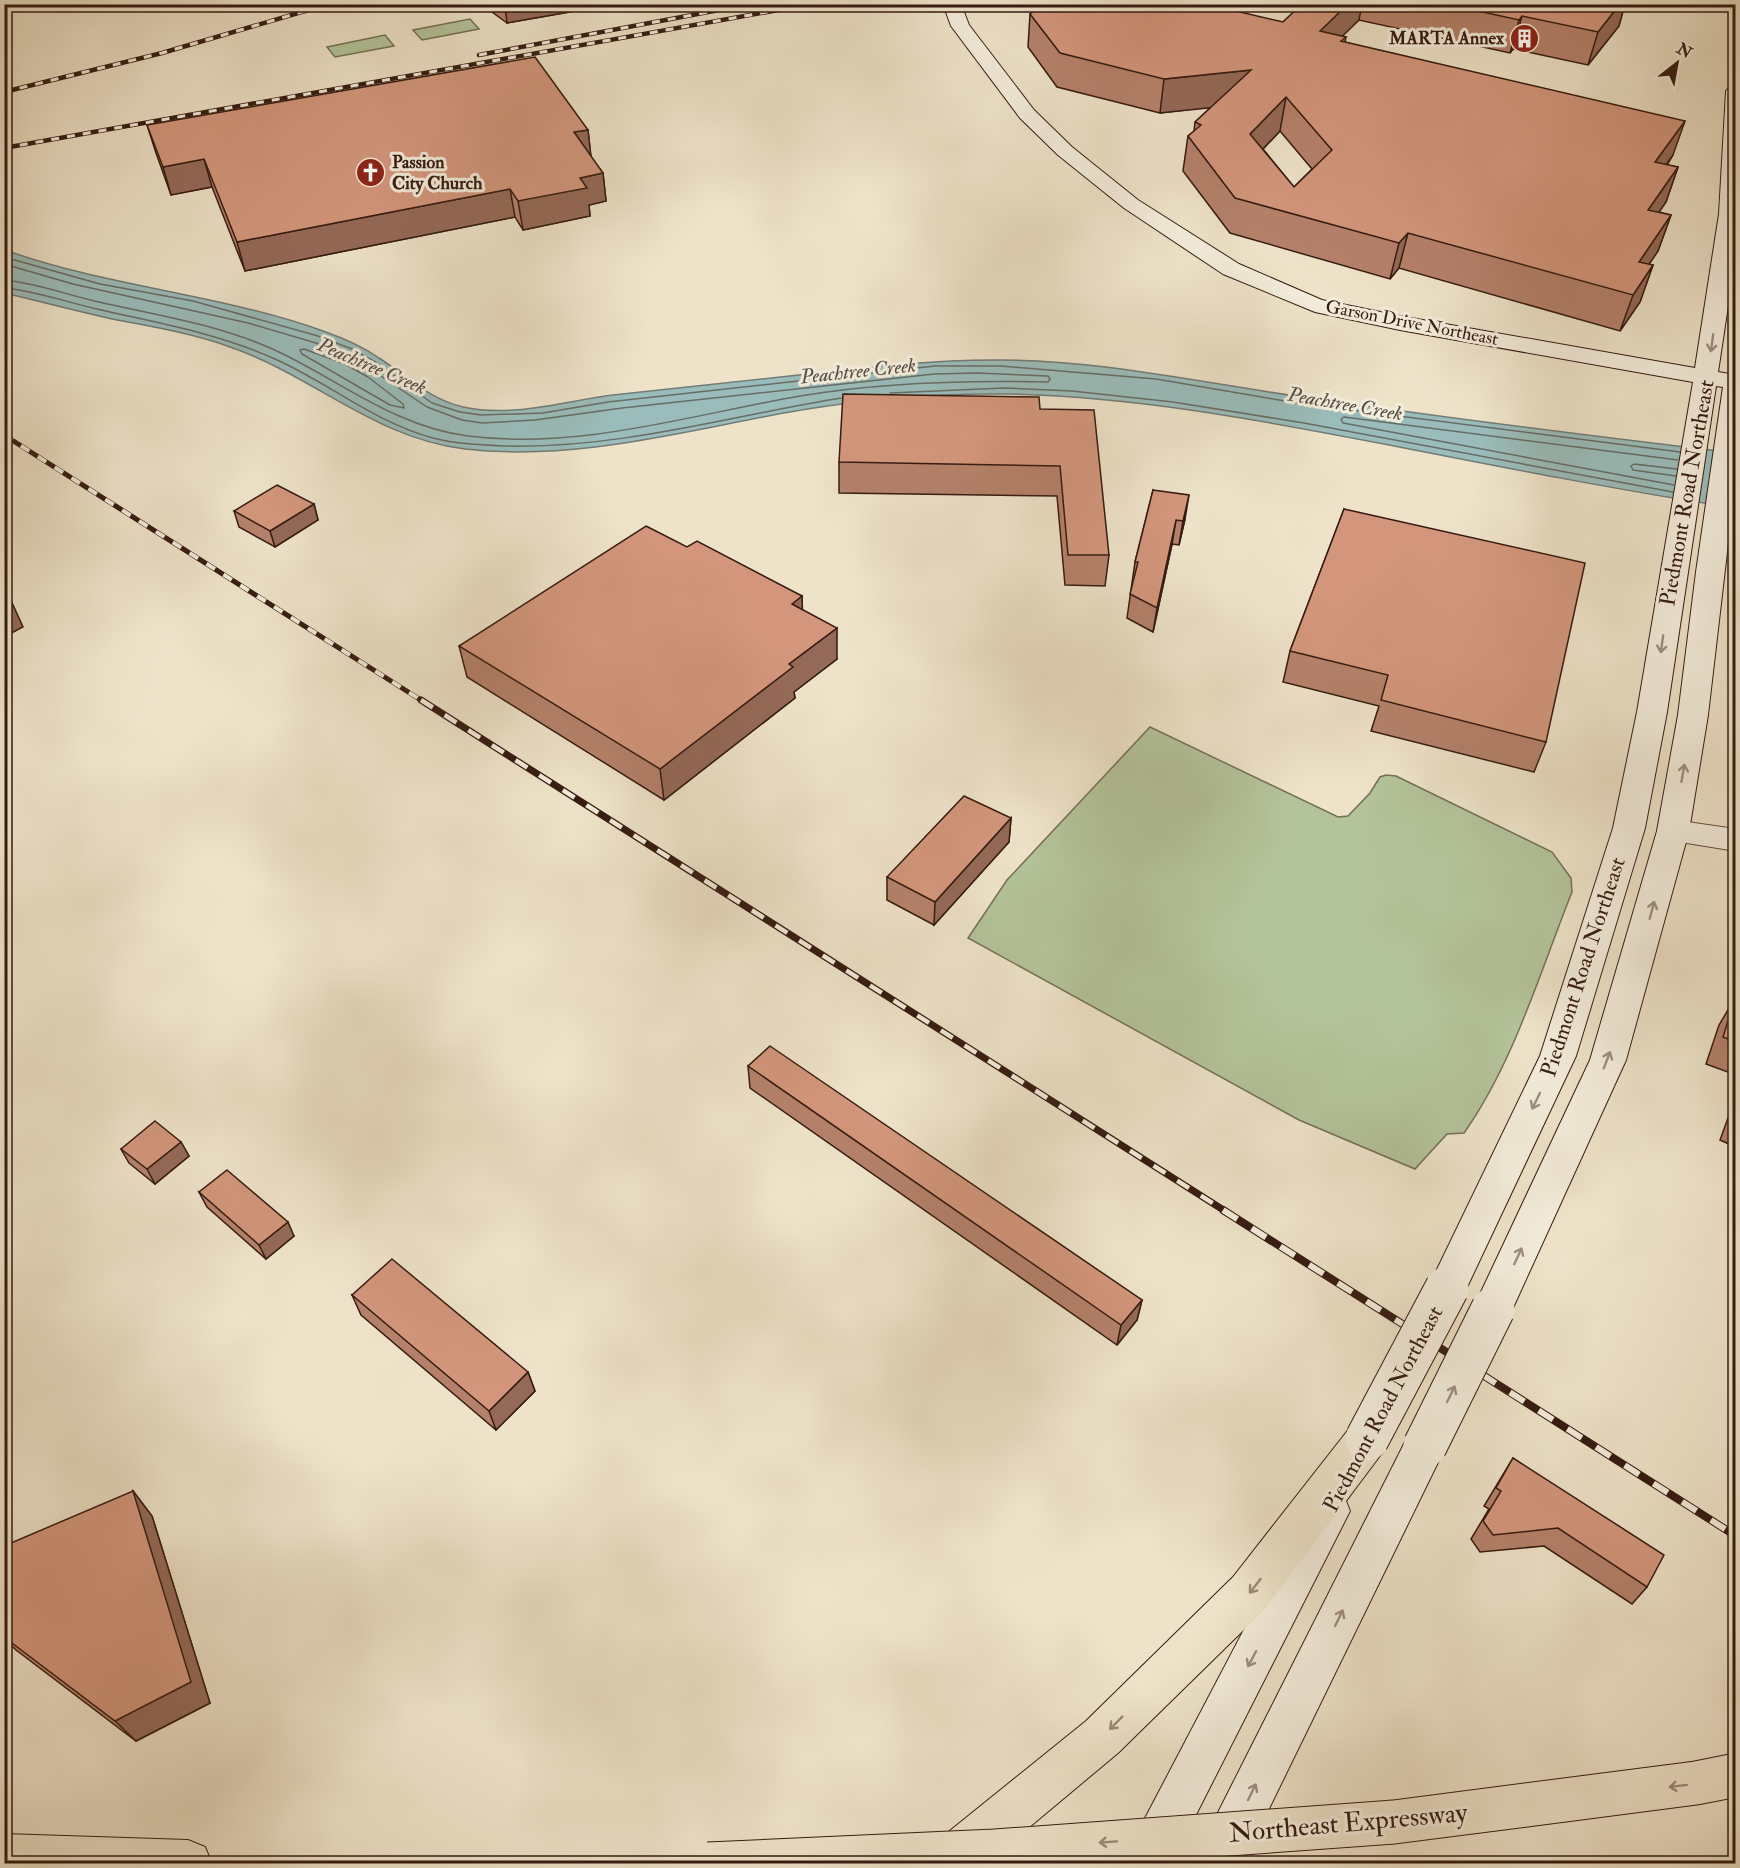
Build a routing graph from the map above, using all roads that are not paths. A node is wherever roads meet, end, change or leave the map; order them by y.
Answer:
1 (952, 4) edge
2 (1736, 92) edge
3 (1706, 377) junction
4 (1735, 382) edge
5 (1673, 831) junction
6 (1736, 840) edge
7 (1367, 1439) junction
8 (1736, 1775) edge
9 (4, 1858) edge
10 (188, 1863) edge
11 (708, 1863) edge
12 (947, 1863) edge
13 (1145, 1863) edge
14 (1216, 1863) edge

1 - 3 main road, Garson Drive Northeast
2 -> 3 main road, Piedmont Road Northeast
3 - 4 main road, Garson Drive Northeast
3 -> 7 main road, Piedmont Road Northeast, bridge
5 -> 4 main road, Piedmont Road Northeast
5 - 6 main road
14 -> 5 main road, Piedmont Road Northeast, bridge
7 -> 12 highway
7 -> 13 main road, Piedmont Road Northeast
8 -> 11 highway, Northeast Expressway, bridge
9 - 10 highway

